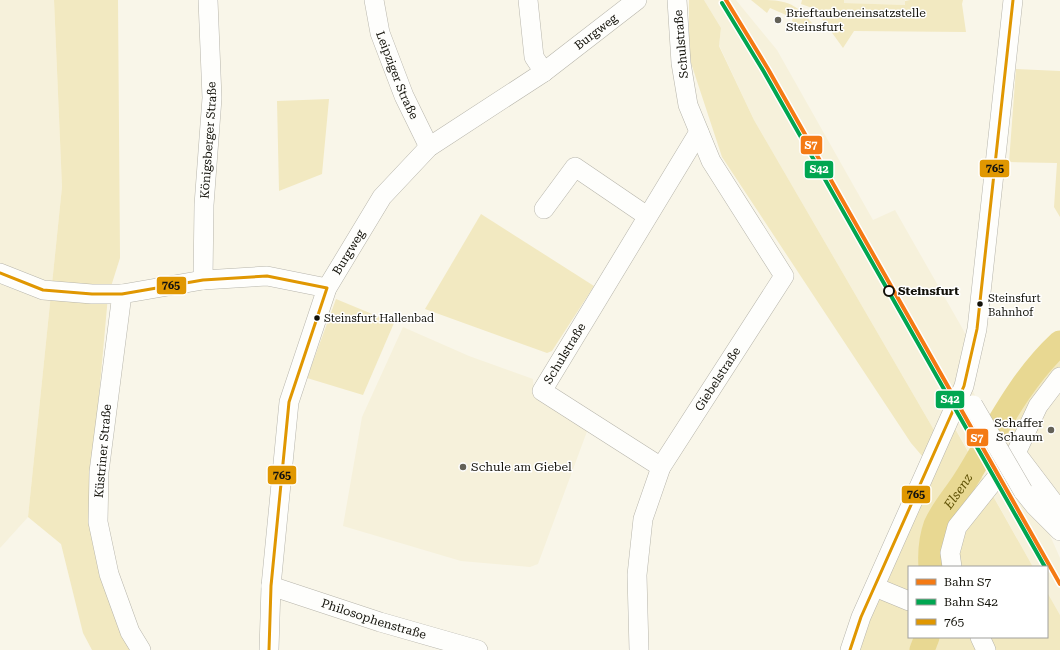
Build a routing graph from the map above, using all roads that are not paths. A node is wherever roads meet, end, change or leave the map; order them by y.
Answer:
1 (208, 0) edge
2 (374, 0) edge
3 (528, 0) edge
4 (637, 0) edge
5 (677, 0) edge
6 (1013, 0) edge
7 (544, 72) junction
8 (699, 132) junction
9 (429, 147) junction
10 (544, 209) dead end
11 (647, 216) junction
12 (0, 273) edge
13 (203, 280) junction
14 (327, 288) junction
15 (122, 294) junction
16 (1060, 377) edge
17 (964, 398) junction
18 (1016, 453) junction
19 (661, 466) junction
20 (1060, 511) edge
21 (1060, 531) edge
22 (952, 566) edge
23 (271, 586) junction
24 (875, 587) junction
25 (907, 600) edge
26 (980, 638) edge
27 (141, 650) edge
28 (269, 650) edge
29 (473, 650) edge
30 (639, 650) edge
31 (850, 650) edge
32 (986, 650) edge

1 - 13 street, Königsberger Straße
2 - 9 street, Leipziger Straße
3 - 7 street
4 - 7 street, Burgweg
5 - 8 street, Schulstraße
6 - 17 street
7 - 9 street, Burgweg
8 - 11 street, Schulstraße
8 - 19 street, Giebelstraße
9 - 14 street, Burgweg
10 - 11 street
11 - 19 street, Schulstraße
12 - 15 street
13 - 14 street
13 - 15 street
14 - 23 street, Burgweg
15 - 27 street, Küstriner Straße
16 - 18 street
17 - 21 street, bridge
17 - 24 street
18 - 20 street
18 - 22 street
19 - 30 street, Giebelstraße
23 - 28 street, Burgweg
23 - 29 street, Philosophenstraße
24 - 25 street
24 - 31 street
26 - 32 street

